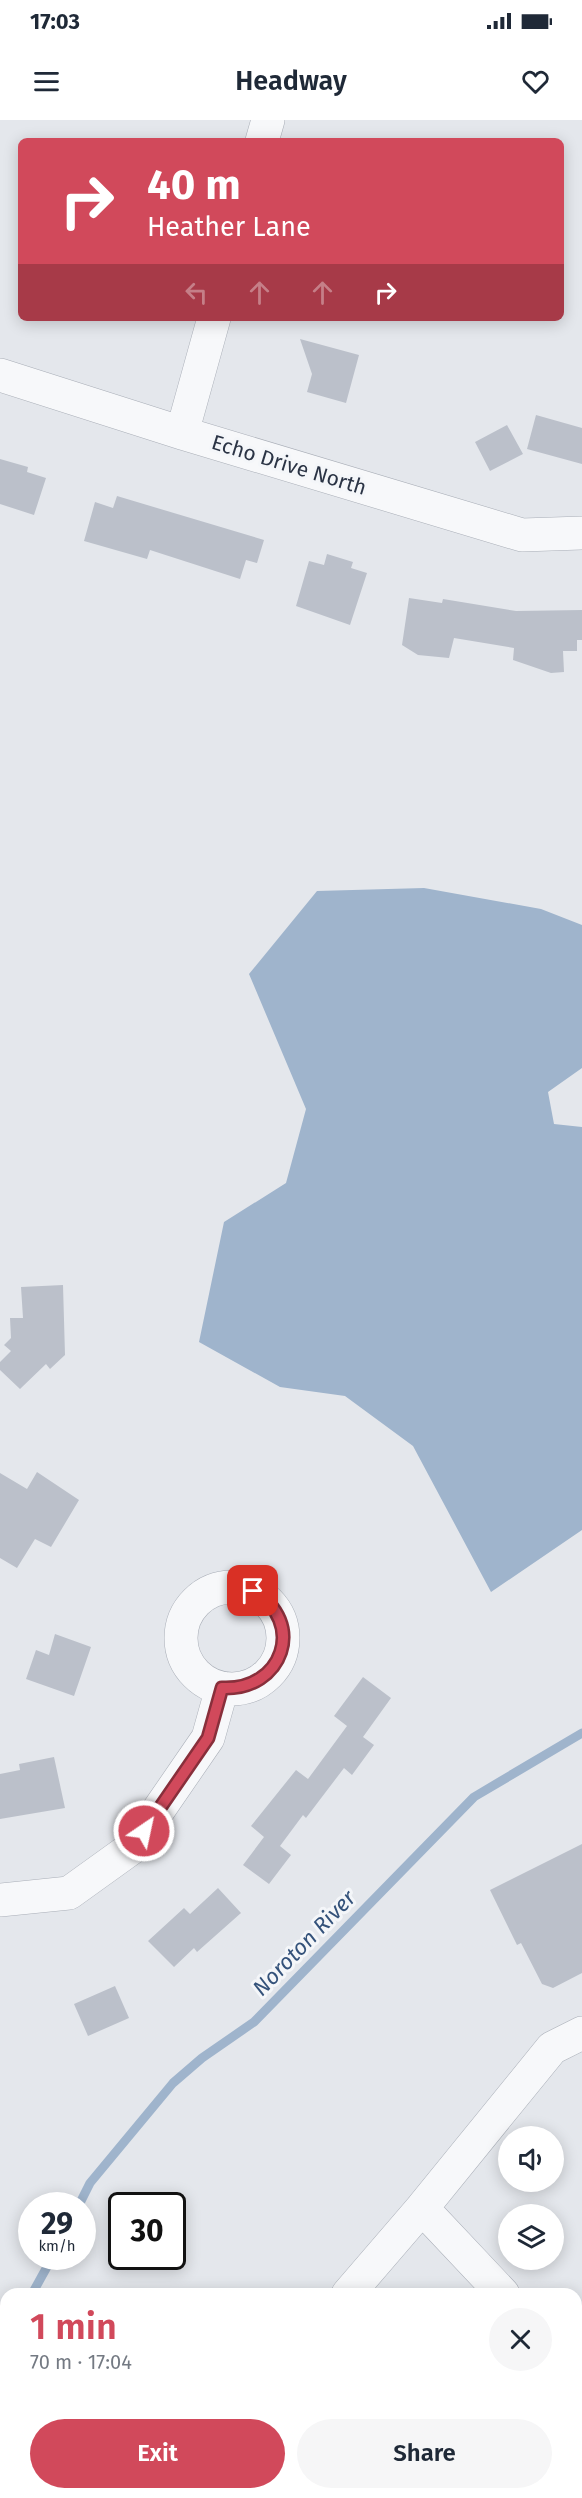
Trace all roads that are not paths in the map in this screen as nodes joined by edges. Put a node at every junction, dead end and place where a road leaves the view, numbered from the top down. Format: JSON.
{"nodes":[{"id":1,"x":268,"y":120,"type":"edge"},
{"id":2,"x":263,"y":138,"type":"edge"},
{"id":3,"x":213,"y":321,"type":"edge"},
{"id":4,"x":0,"y":375,"type":"edge"},
{"id":5,"x":182,"y":433,"type":"junction"},
{"id":6,"x":582,"y":533,"type":"edge"},
{"id":7,"x":222,"y":1688,"type":"dead end"},
{"id":8,"x":0,"y":1900,"type":"edge"},
{"id":9,"x":582,"y":2033,"type":"edge"},
{"id":10,"x":422,"y":2208,"type":"junction"},
{"id":11,"x":353,"y":2288,"type":"edge"},
{"id":12,"x":497,"y":2288,"type":"edge"}],
"edges":[{"from":1,"to":2,"type":"street"},
{"from":3,"to":5,"type":"street"},
{"from":4,"to":5,"type":"street","name":"Echo Drive North"},
{"from":5,"to":6,"type":"street","name":"Echo Drive North"},
{"from":7,"to":8,"type":"street"},
{"from":9,"to":10,"type":"street"},
{"from":10,"to":11,"type":"street"},
{"from":10,"to":12,"type":"street"}]}
